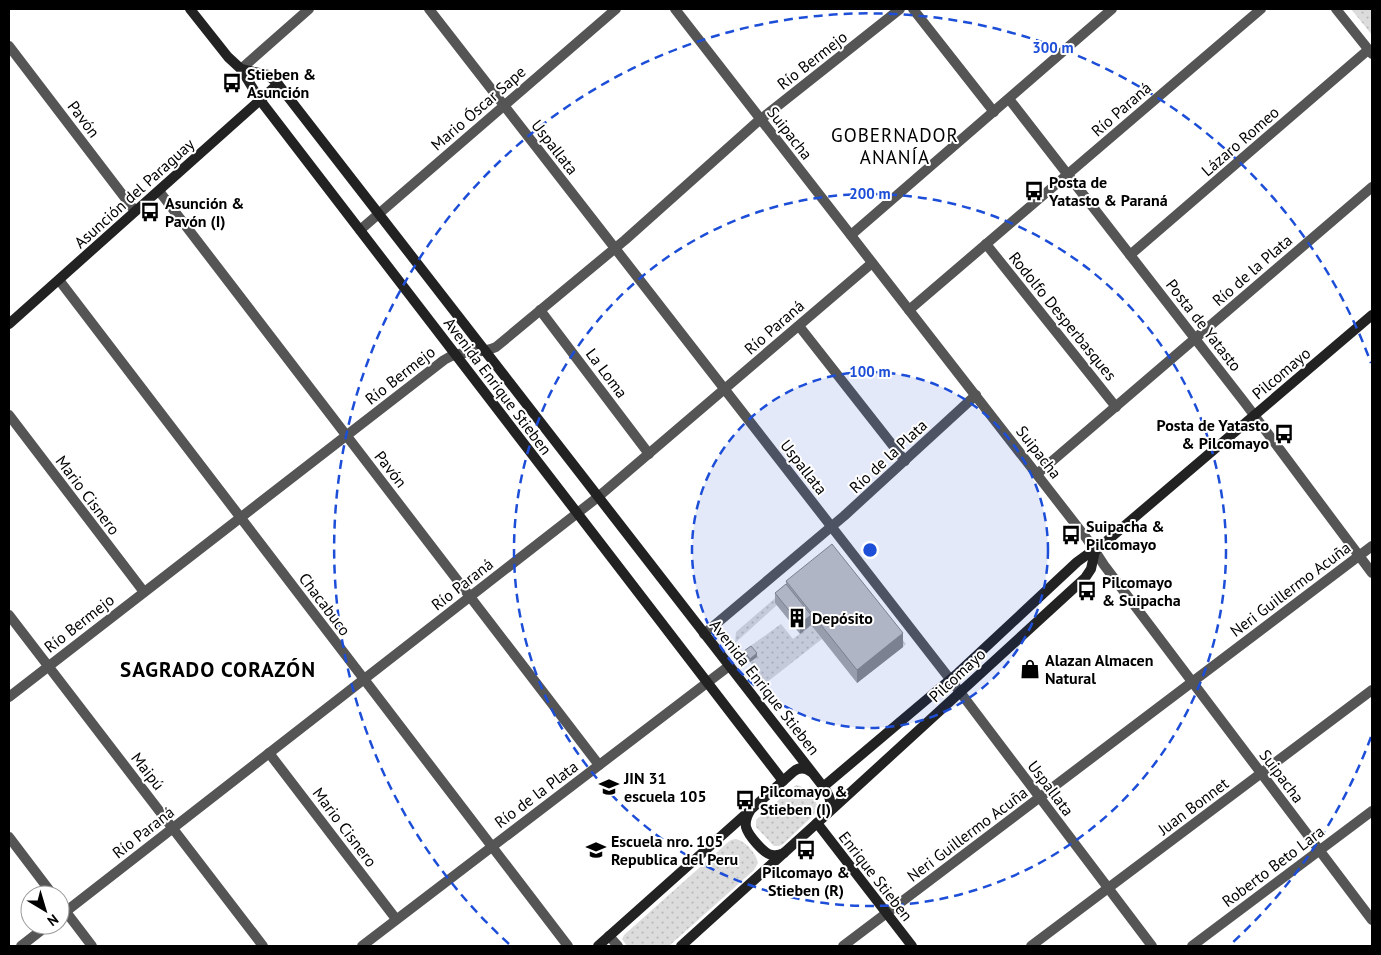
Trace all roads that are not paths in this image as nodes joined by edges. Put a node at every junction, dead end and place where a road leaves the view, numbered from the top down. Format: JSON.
{"nodes":[{"id":1,"x":190,"y":9,"type":"edge"},
{"id":2,"x":309,"y":9,"type":"edge"},
{"id":3,"x":429,"y":9,"type":"edge"},
{"id":4,"x":616,"y":9,"type":"edge"},
{"id":5,"x":675,"y":9,"type":"edge"},
{"id":6,"x":900,"y":9,"type":"edge"},
{"id":7,"x":913,"y":9,"type":"edge"},
{"id":8,"x":1112,"y":9,"type":"edge"},
{"id":9,"x":1261,"y":9,"type":"edge"},
{"id":10,"x":1336,"y":9,"type":"edge"},
{"id":11,"x":9,"y":46,"type":"edge"},
{"id":12,"x":1370,"y":52,"type":"edge"},
{"id":13,"x":241,"y":69,"type":"junction"},
{"id":14,"x":278,"y":84,"type":"junction"},
{"id":15,"x":1009,"y":99,"type":"junction"},
{"id":16,"x":260,"y":100,"type":"junction"},
{"id":17,"x":504,"y":105,"type":"junction"},
{"id":18,"x":994,"y":112,"type":"junction"},
{"id":19,"x":761,"y":119,"type":"junction"},
{"id":20,"x":1068,"y":174,"type":"junction"},
{"id":21,"x":1372,"y":187,"type":"edge"},
{"id":22,"x":159,"y":191,"type":"junction"},
{"id":23,"x":135,"y":211,"type":"junction"},
{"id":24,"x":379,"y":213,"type":"junction"},
{"id":25,"x":360,"y":230,"type":"junction"},
{"id":26,"x":851,"y":235,"type":"junction"},
{"id":27,"x":986,"y":244,"type":"junction"},
{"id":28,"x":615,"y":248,"type":"junction"},
{"id":29,"x":1130,"y":255,"type":"junction"},
{"id":30,"x":872,"y":263,"type":"junction"},
{"id":31,"x":59,"y":280,"type":"junction"},
{"id":32,"x":540,"y":310,"type":"junction"},
{"id":33,"x":909,"y":310,"type":"junction"},
{"id":34,"x":1372,"y":315,"type":"edge"},
{"id":35,"x":9,"y":324,"type":"edge"},
{"id":36,"x":799,"y":326,"type":"junction"},
{"id":37,"x":1195,"y":339,"type":"junction"},
{"id":38,"x":485,"y":350,"type":"junction"},
{"id":39,"x":455,"y":354,"type":"junction"},
{"id":40,"x":725,"y":390,"type":"junction"},
{"id":41,"x":976,"y":395,"type":"junction"},
{"id":42,"x":1116,"y":407,"type":"junction"},
{"id":43,"x":9,"y":415,"type":"edge"},
{"id":44,"x":1254,"y":415,"type":"junction"},
{"id":45,"x":346,"y":435,"type":"junction"},
{"id":46,"x":649,"y":454,"type":"junction"},
{"id":47,"x":905,"y":461,"type":"junction"},
{"id":48,"x":1037,"y":474,"type":"junction"},
{"id":49,"x":598,"y":497,"type":"junction"},
{"id":50,"x":578,"y":514,"type":"junction"},
{"id":51,"x":240,"y":518,"type":"junction"},
{"id":52,"x":832,"y":527,"type":"junction"},
{"id":53,"x":1372,"y":546,"type":"edge"},
{"id":54,"x":1095,"y":551,"type":"junction"},
{"id":55,"x":1360,"y":556,"type":"junction"},
{"id":56,"x":1372,"y":572,"type":"edge"},
{"id":57,"x":144,"y":592,"type":"junction"},
{"id":58,"x":470,"y":597,"type":"junction"},
{"id":59,"x":9,"y":615,"type":"edge"},
{"id":60,"x":704,"y":634,"type":"junction"},
{"id":61,"x":48,"y":666,"type":"junction"},
{"id":62,"x":730,"y":666,"type":"junction"},
{"id":63,"x":950,"y":679,"type":"junction"},
{"id":64,"x":364,"y":680,"type":"junction"},
{"id":65,"x":1192,"y":682,"type":"junction"},
{"id":66,"x":707,"y":683,"type":"junction"},
{"id":67,"x":1372,"y":690,"type":"edge"},
{"id":68,"x":960,"y":692,"type":"junction"},
{"id":69,"x":9,"y":697,"type":"edge"},
{"id":70,"x":269,"y":753,"type":"junction"},
{"id":71,"x":599,"y":765,"type":"junction"},
{"id":72,"x":812,"y":773,"type":"junction"},
{"id":73,"x":1261,"y":773,"type":"junction"},
{"id":74,"x":783,"y":781,"type":"junction"},
{"id":75,"x":823,"y":787,"type":"junction"},
{"id":76,"x":1040,"y":797,"type":"junction"},
{"id":77,"x":752,"y":809,"type":"junction"},
{"id":78,"x":1372,"y":811,"type":"edge"},
{"id":79,"x":827,"y":814,"type":"junction"},
{"id":80,"x":817,"y":824,"type":"junction"},
{"id":81,"x":173,"y":828,"type":"junction"},
{"id":82,"x":9,"y":837,"type":"edge"},
{"id":83,"x":492,"y":847,"type":"junction"},
{"id":84,"x":788,"y":850,"type":"junction"},
{"id":85,"x":1320,"y":850,"type":"junction"},
{"id":86,"x":45,"y":885,"type":"edge"},
{"id":87,"x":1108,"y":888,"type":"junction"},
{"id":88,"x":70,"y":905,"type":"edge"},
{"id":89,"x":886,"y":914,"type":"junction"},
{"id":90,"x":396,"y":919,"type":"junction"},
{"id":91,"x":70,"y":920,"type":"edge"},
{"id":92,"x":1372,"y":920,"type":"edge"},
{"id":93,"x":35,"y":935,"type":"edge"},
{"id":94,"x":609,"y":936,"type":"junction"},
{"id":95,"x":21,"y":946,"type":"edge"},
{"id":96,"x":92,"y":946,"type":"edge"},
{"id":97,"x":263,"y":946,"type":"edge"},
{"id":98,"x":362,"y":946,"type":"edge"},
{"id":99,"x":568,"y":946,"type":"edge"},
{"id":100,"x":598,"y":946,"type":"edge"},
{"id":101,"x":618,"y":946,"type":"edge"},
{"id":102,"x":681,"y":946,"type":"edge"},
{"id":103,"x":843,"y":946,"type":"edge"},
{"id":104,"x":912,"y":946,"type":"edge"},
{"id":105,"x":1031,"y":946,"type":"edge"},
{"id":106,"x":1152,"y":946,"type":"edge"},
{"id":107,"x":1192,"y":946,"type":"edge"}],
"edges":[{"from":1,"to":13,"type":"main road","name":"Avenida Enrique Stieben"},
{"from":2,"to":13,"type":"street"},
{"from":3,"to":17,"type":"street","name":"Uspallata"},
{"from":4,"to":17,"type":"street","name":"Mario Óscar Sape"},
{"from":5,"to":19,"type":"street","name":"Suipacha"},
{"from":6,"to":19,"type":"street","name":"Río Bermejo"},
{"from":7,"to":18,"type":"street"},
{"from":8,"to":15,"type":"street"},
{"from":9,"to":20,"type":"street","name":"Río Paraná"},
{"from":10,"to":12,"type":"street"},
{"from":11,"to":23,"type":"street","name":"Pavón"},
{"from":12,"to":29,"type":"street","name":"Lázaro Romeo"},
{"from":13,"to":14,"type":"main road"},
{"from":13,"to":16,"type":"main road","name":"Avenida Enrique Stieben"},
{"from":14,"to":16,"type":"main road","name":"Asunción del Paraguay"},
{"from":14,"to":24,"type":"main road","name":"Avenida Enrique Stieben"},
{"from":15,"to":18,"type":"street"},
{"from":15,"to":20,"type":"street","name":"Posta de Yatasto"},
{"from":16,"to":22,"type":"main road","name":"Asunción del Paraguay"},
{"from":16,"to":25,"type":"main road","name":"Avenida Enrique Stieben"},
{"from":17,"to":24,"type":"street","name":"Mario Óscar Sape"},
{"from":17,"to":28,"type":"street","name":"Uspallata"},
{"from":18,"to":26,"type":"street"},
{"from":19,"to":26,"type":"street","name":"Suipacha"},
{"from":19,"to":28,"type":"street","name":"Río Bermejo"},
{"from":20,"to":27,"type":"street","name":"Río Paraná"},
{"from":20,"to":29,"type":"street","name":"Posta de Yatasto"},
{"from":21,"to":37,"type":"street","name":"Río de la Plata"},
{"from":22,"to":23,"type":"main road","name":"Asunción del Paraguay"},
{"from":22,"to":45,"type":"street","name":"Pavón"},
{"from":23,"to":31,"type":"main road","name":"Asunción del Paraguay"},
{"from":24,"to":25,"type":"street","name":"Mario Óscar Sape"},
{"from":24,"to":38,"type":"main road","name":"Avenida Enrique Stieben"},
{"from":25,"to":39,"type":"main road","name":"Avenida Enrique Stieben"},
{"from":26,"to":30,"type":"street","name":"Suipacha"},
{"from":27,"to":33,"type":"street","name":"Río Paraná"},
{"from":27,"to":42,"type":"street","name":"Rodolfo Desperbasques"},
{"from":28,"to":32,"type":"street","name":"Río Bermejo"},
{"from":28,"to":40,"type":"street","name":"Uspallata"},
{"from":29,"to":37,"type":"street","name":"Posta de Yatasto"},
{"from":30,"to":33,"type":"street","name":"Suipacha"},
{"from":30,"to":36,"type":"street","name":"Río Paraná"},
{"from":31,"to":35,"type":"main road","name":"Asunción del Paraguay"},
{"from":31,"to":51,"type":"street","name":"Chacabuco"},
{"from":32,"to":38,"type":"street","name":"Río Bermejo"},
{"from":32,"to":46,"type":"street","name":"La Loma"},
{"from":33,"to":41,"type":"street","name":"Suipacha"},
{"from":34,"to":44,"type":"main road","name":"Pilcomayo"},
{"from":36,"to":40,"type":"street","name":"Río Paraná"},
{"from":36,"to":47,"type":"street"},
{"from":37,"to":42,"type":"street","name":"Río de la Plata"},
{"from":37,"to":44,"type":"street","name":"Posta de Yatasto"},
{"from":38,"to":39,"type":"street","name":"Río Bermejo"},
{"from":38,"to":49,"type":"main road","name":"Avenida Enrique Stieben"},
{"from":39,"to":45,"type":"street","name":"Río Bermejo"},
{"from":39,"to":50,"type":"main road","name":"Avenida Enrique Stieben"},
{"from":40,"to":46,"type":"street","name":"Río Paraná"},
{"from":40,"to":52,"type":"street","name":"Uspallata"},
{"from":41,"to":47,"type":"street","name":"Río de la Plata"},
{"from":41,"to":48,"type":"street","name":"Suipacha"},
{"from":42,"to":48,"type":"street","name":"Río de la Plata"},
{"from":43,"to":57,"type":"street","name":"Mario Cisnero"},
{"from":44,"to":54,"type":"main road","name":"Pilcomayo"},
{"from":44,"to":55,"type":"street","name":"Posta de Yatasto"},
{"from":45,"to":51,"type":"street","name":"Río Bermejo"},
{"from":45,"to":58,"type":"street","name":"Pavón"},
{"from":46,"to":49,"type":"street","name":"Río Paraná"},
{"from":47,"to":52,"type":"street","name":"Río de la Plata"},
{"from":48,"to":54,"type":"street","name":"Suipacha"},
{"from":49,"to":50,"type":"street","name":"Río Paraná"},
{"from":49,"to":60,"type":"main road","name":"Avenida Enrique Stieben"},
{"from":50,"to":58,"type":"street","name":"Río Paraná"},
{"from":50,"to":66,"type":"main road","name":"Avenida Enrique Stieben"},
{"from":51,"to":57,"type":"street","name":"Río Bermejo"},
{"from":51,"to":64,"type":"street","name":"Chacabuco"},
{"from":52,"to":60,"type":"street","name":"Río de la Plata"},
{"from":52,"to":63,"type":"street","name":"Uspallata"},
{"from":53,"to":55,"type":"street","name":"Neri Guillermo Acuña"},
{"from":54,"to":63,"type":"main road","name":"Pilcomayo"},
{"from":54,"to":65,"type":"street","name":"Suipacha"},
{"from":54,"to":68,"type":"main road","name":"Pilcomayo"},
{"from":55,"to":56,"type":"street","name":"Posta de Yatasto"},
{"from":55,"to":65,"type":"street","name":"Neri Guillermo Acuña"},
{"from":57,"to":61,"type":"street","name":"Río Bermejo"},
{"from":58,"to":64,"type":"street","name":"Río Paraná"},
{"from":58,"to":71,"type":"street","name":"Pavón"},
{"from":59,"to":61,"type":"street","name":"Maipú"},
{"from":60,"to":62,"type":"main road","name":"Avenida Enrique Stieben"},
{"from":61,"to":69,"type":"street","name":"Río Bermejo"},
{"from":61,"to":81,"type":"street","name":"Maipú"},
{"from":62,"to":66,"type":"street","name":"Río de la Plata"},
{"from":62,"to":72,"type":"main road","name":"Avenida Enrique Stieben"},
{"from":63,"to":68,"type":"street","name":"Uspallata"},
{"from":63,"to":75,"type":"main road","name":"Pilcomayo"},
{"from":64,"to":70,"type":"street","name":"Río Paraná"},
{"from":64,"to":83,"type":"street","name":"Chacabuco"},
{"from":65,"to":73,"type":"street","name":"Suipacha"},
{"from":65,"to":76,"type":"street","name":"Neri Guillermo Acuña"},
{"from":66,"to":71,"type":"street","name":"Río de la Plata"},
{"from":66,"to":74,"type":"main road","name":"Avenida Enrique Stieben"},
{"from":67,"to":73,"type":"street","name":"Juan Bonnet"},
{"from":68,"to":76,"type":"street","name":"Uspallata"},
{"from":68,"to":79,"type":"main road","name":"Pilcomayo"},
{"from":70,"to":81,"type":"street","name":"Río Paraná"},
{"from":70,"to":90,"type":"street","name":"Mario Cisnero"},
{"from":71,"to":83,"type":"street","name":"Río de la Plata"},
{"from":72,"to":74,"type":"main road"},
{"from":72,"to":75,"type":"main road","name":"Avenida Enrique Stieben"},
{"from":73,"to":85,"type":"street","name":"Suipacha"},
{"from":73,"to":87,"type":"street","name":"Juan Bonnet"},
{"from":74,"to":77,"type":"main road"},
{"from":75,"to":79,"type":"main road","name":"Avenida Enrique Stieben"},
{"from":76,"to":87,"type":"street","name":"Uspallata"},
{"from":76,"to":89,"type":"street","name":"Neri Guillermo Acuña"},
{"from":77,"to":84,"type":"main road"},
{"from":77,"to":94,"type":"main road"},
{"from":78,"to":85,"type":"street","name":"Roberto Beto Lara"},
{"from":79,"to":80,"type":"main road"},
{"from":80,"to":84,"type":"main road"},
{"from":80,"to":89,"type":"main road","name":"Enrique Stieben"},
{"from":81,"to":88,"type":"street","name":"Río Paraná"},
{"from":81,"to":97,"type":"street","name":"Maipú"},
{"from":82,"to":86,"type":"street"},
{"from":83,"to":90,"type":"street","name":"Río de la Plata"},
{"from":83,"to":99,"type":"street","name":"Chacabuco"},
{"from":84,"to":102,"type":"main road"},
{"from":85,"to":92,"type":"street","name":"Suipacha"},
{"from":85,"to":107,"type":"street","name":"Roberto Beto Lara"},
{"from":87,"to":105,"type":"street","name":"Juan Bonnet"},
{"from":87,"to":106,"type":"street","name":"Uspallata"},
{"from":89,"to":103,"type":"street","name":"Neri Guillermo Acuña"},
{"from":89,"to":104,"type":"main road","name":"Enrique Stieben"},
{"from":90,"to":98,"type":"street","name":"Río de la Plata"},
{"from":91,"to":96,"type":"street"},
{"from":93,"to":95,"type":"street"},
{"from":94,"to":100,"type":"main road"},
{"from":94,"to":101,"type":"street"}]}
